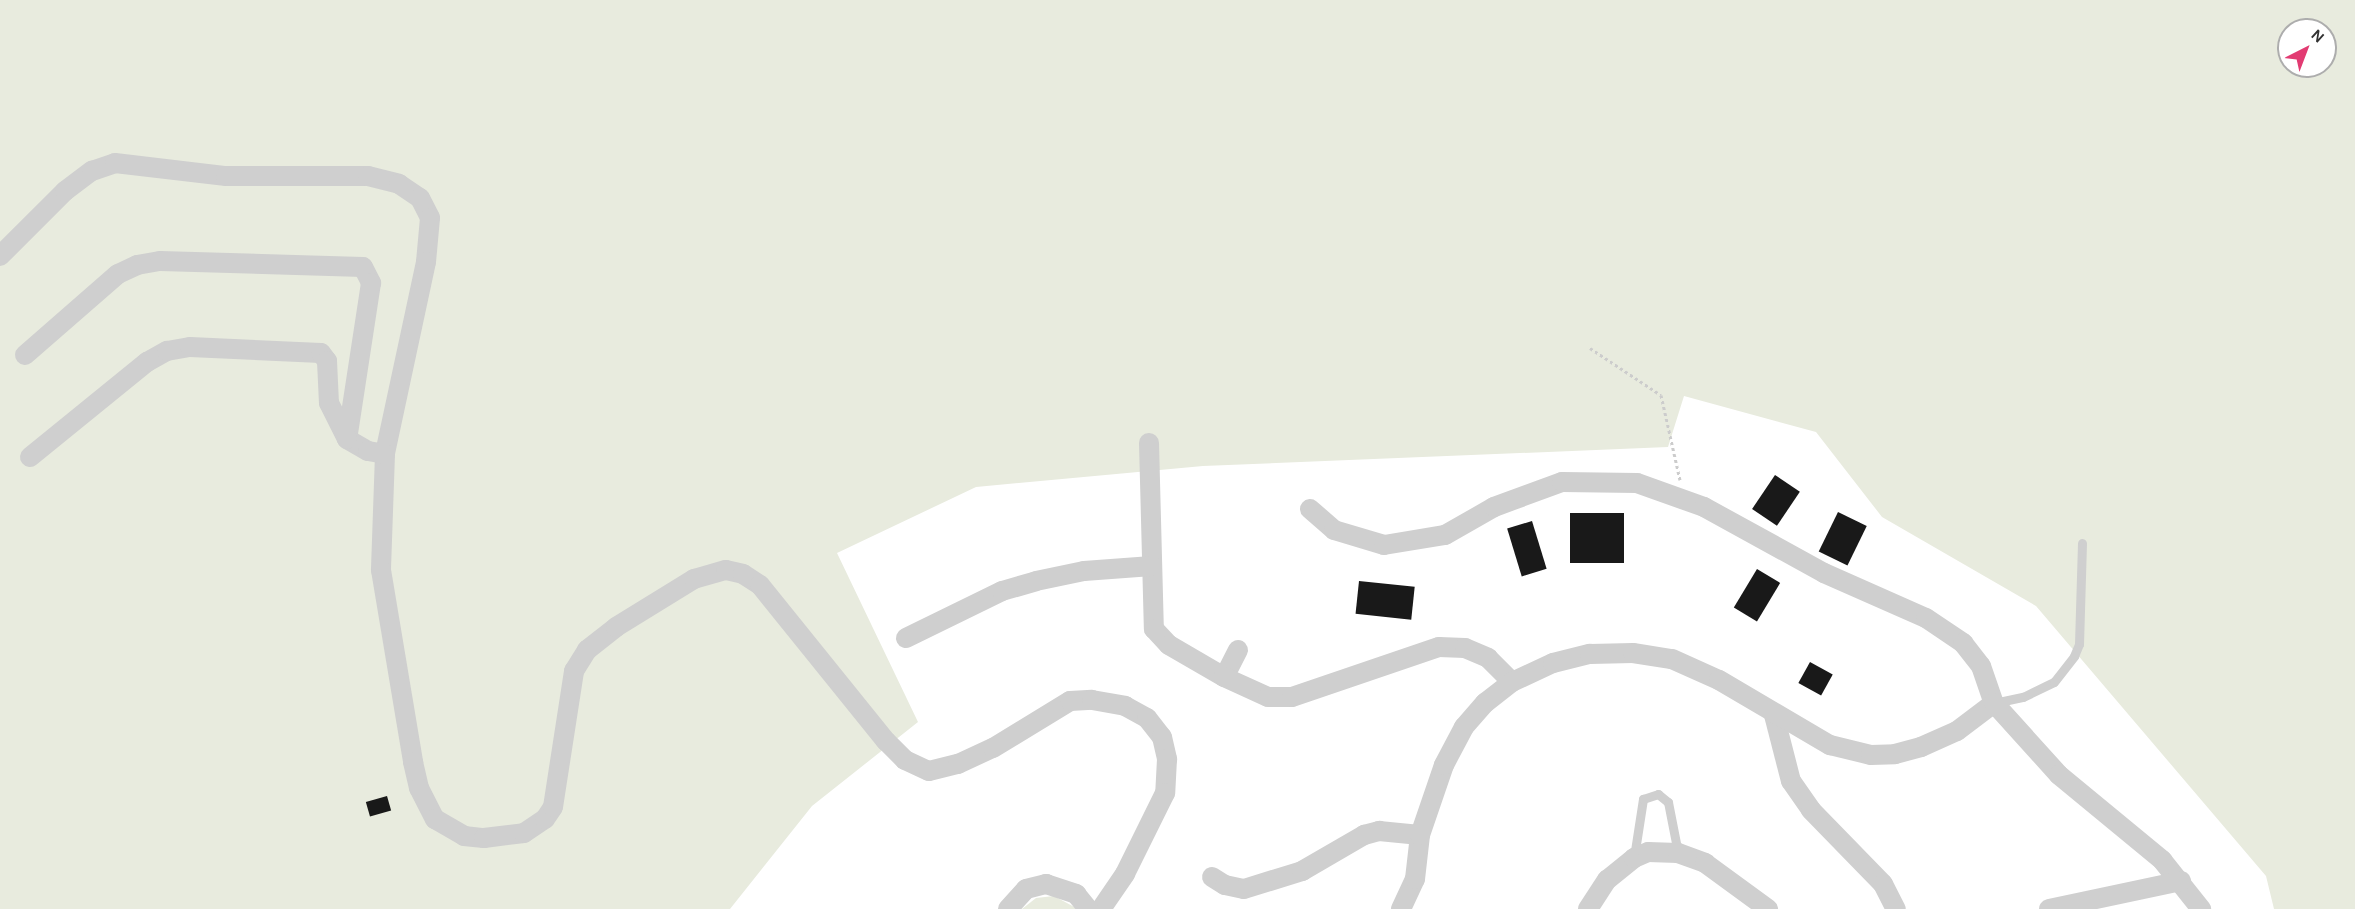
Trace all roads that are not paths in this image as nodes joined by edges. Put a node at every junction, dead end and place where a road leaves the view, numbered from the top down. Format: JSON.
{"nodes":[{"id":1,"x":0,"y":256,"type":"edge"},
{"id":2,"x":25,"y":355,"type":"dead end"},
{"id":3,"x":347,"y":439,"type":"junction"},
{"id":4,"x":1149,"y":443,"type":"dead end"},
{"id":5,"x":385,"y":454,"type":"junction"},
{"id":6,"x":30,"y":457,"type":"dead end"},
{"id":7,"x":1310,"y":508,"type":"dead end"},
{"id":8,"x":2082,"y":543,"type":"dead end"},
{"id":9,"x":1152,"y":566,"type":"junction"},
{"id":10,"x":906,"y":638,"type":"dead end"},
{"id":11,"x":1238,"y":650,"type":"dead end"},
{"id":12,"x":1224,"y":677,"type":"junction"},
{"id":13,"x":1512,"y":682,"type":"junction"},
{"id":14,"x":1994,"y":703,"type":"junction"},
{"id":15,"x":1774,"y":715,"type":"junction"},
{"id":16,"x":1420,"y":835,"type":"junction"},
{"id":17,"x":1678,"y":853,"type":"junction"},
{"id":18,"x":1634,"y":858,"type":"junction"},
{"id":19,"x":1212,"y":877,"type":"dead end"},
{"id":20,"x":2181,"y":881,"type":"junction"},
{"id":21,"x":1008,"y":909,"type":"edge"},
{"id":22,"x":1088,"y":909,"type":"edge"},
{"id":23,"x":1101,"y":909,"type":"edge"},
{"id":24,"x":1401,"y":909,"type":"edge"},
{"id":25,"x":1588,"y":909,"type":"edge"},
{"id":26,"x":1768,"y":909,"type":"edge"},
{"id":27,"x":1896,"y":909,"type":"edge"},
{"id":28,"x":2049,"y":909,"type":"edge"},
{"id":29,"x":2201,"y":909,"type":"edge"}],
"edges":[{"from":1,"to":5,"type":"street"},
{"from":2,"to":3,"type":"street"},
{"from":3,"to":5,"type":"street"},
{"from":3,"to":6,"type":"street"},
{"from":4,"to":9,"type":"street"},
{"from":5,"to":23,"type":"street"},
{"from":7,"to":14,"type":"street"},
{"from":8,"to":14,"type":"lane"},
{"from":9,"to":10,"type":"street"},
{"from":9,"to":12,"type":"street"},
{"from":11,"to":12,"type":"street"},
{"from":12,"to":13,"type":"street"},
{"from":13,"to":15,"type":"street"},
{"from":13,"to":16,"type":"street"},
{"from":14,"to":15,"type":"street"},
{"from":14,"to":20,"type":"street"},
{"from":15,"to":27,"type":"street"},
{"from":16,"to":19,"type":"street"},
{"from":16,"to":24,"type":"street"},
{"from":17,"to":18,"type":"street"},
{"from":17,"to":18,"type":"lane"},
{"from":17,"to":26,"type":"street"},
{"from":18,"to":25,"type":"street"},
{"from":20,"to":28,"type":"street"},
{"from":20,"to":29,"type":"street"},
{"from":21,"to":22,"type":"street"}]}
